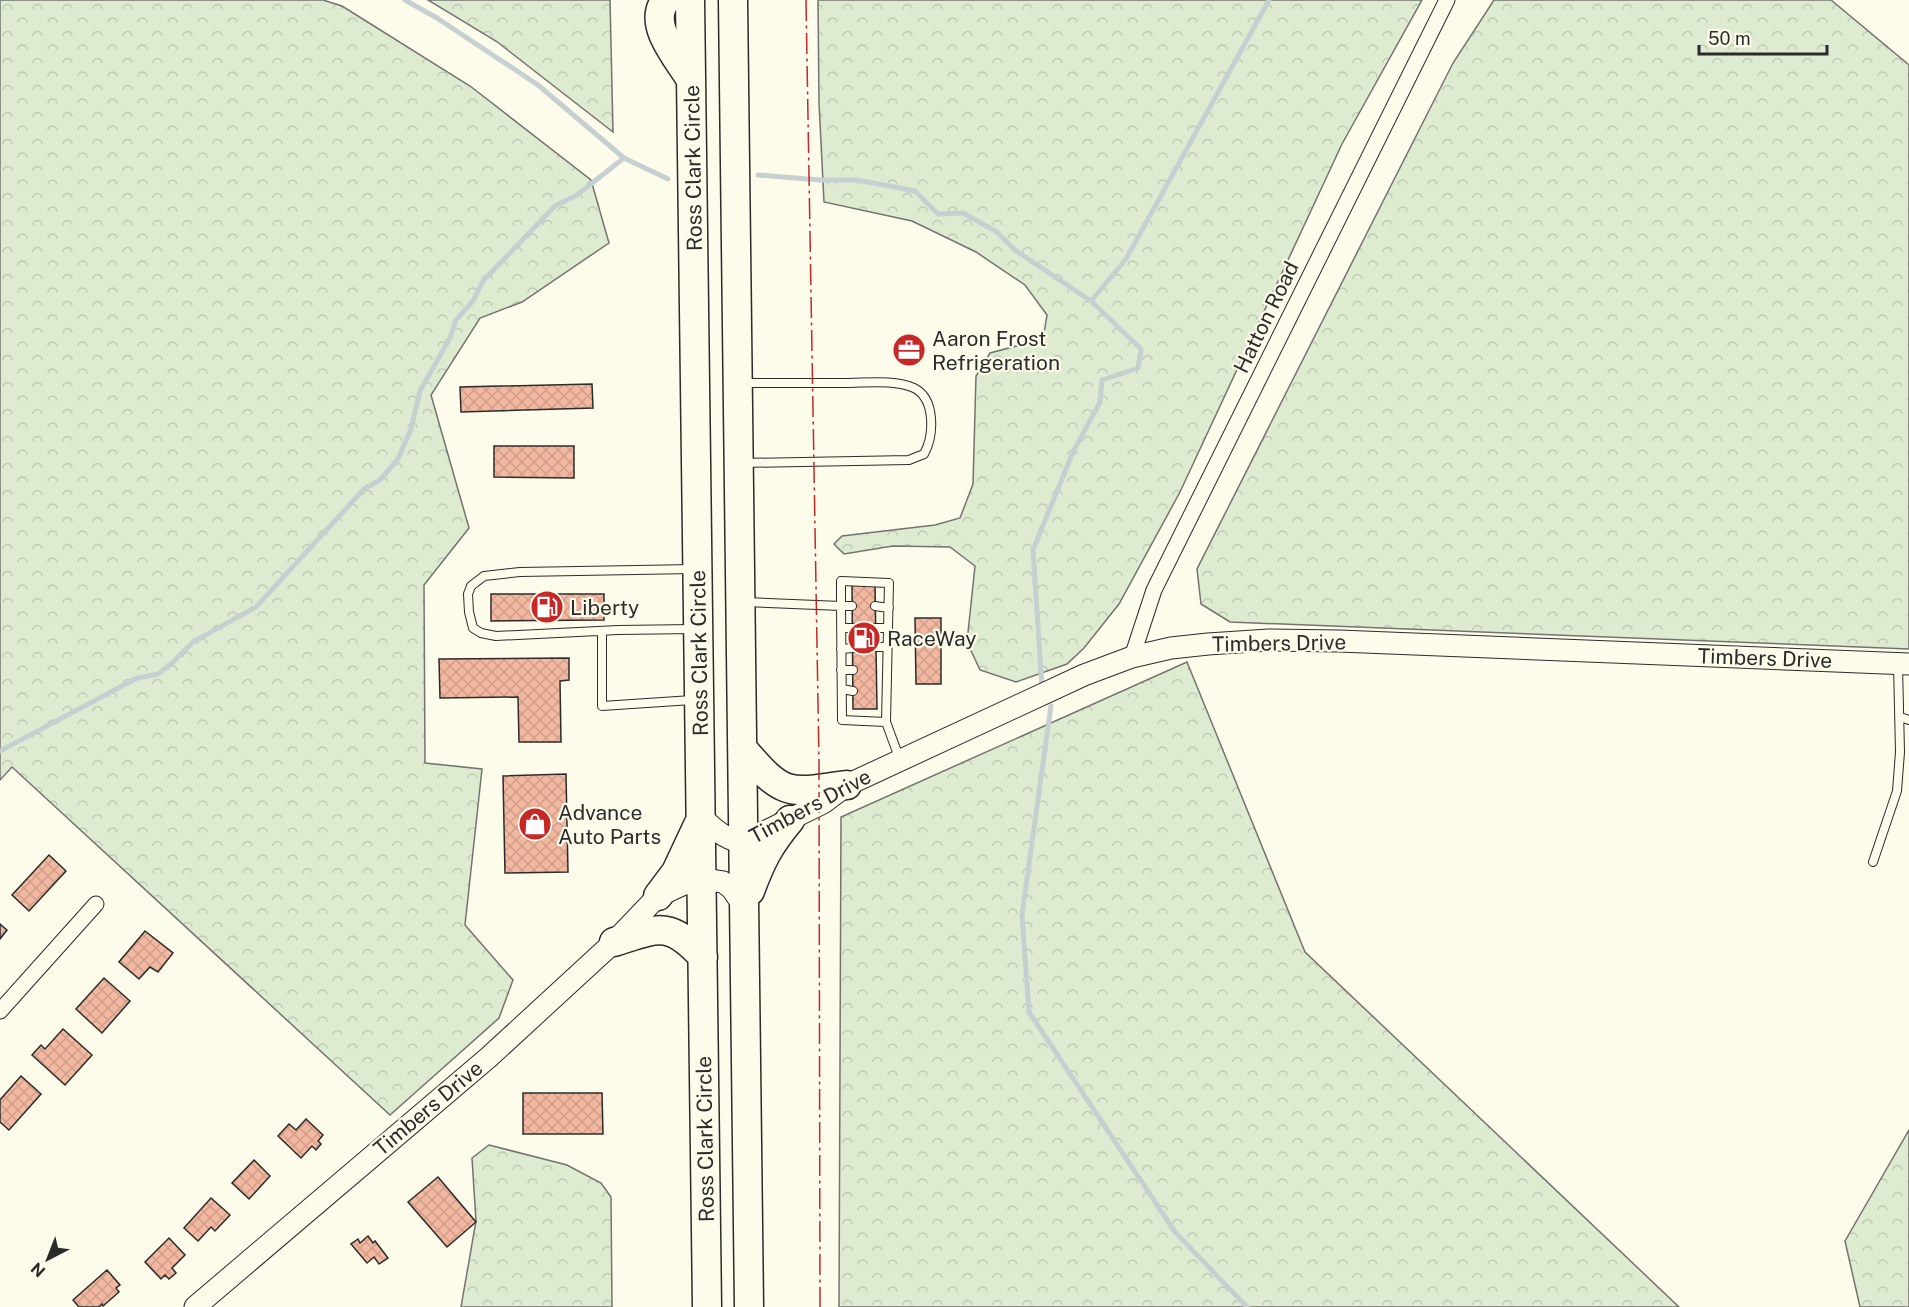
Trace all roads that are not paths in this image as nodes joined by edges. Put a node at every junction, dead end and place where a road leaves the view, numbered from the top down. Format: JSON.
{"nodes":[{"id":1,"x":666,"y":0,"type":"edge"},
{"id":2,"x":690,"y":0,"type":"edge"},
{"id":3,"x":712,"y":0,"type":"edge"},
{"id":4,"x":1447,"y":0,"type":"edge"},
{"id":5,"x":734,"y":13,"type":"edge"},
{"id":6,"x":692,"y":80,"type":"junction"},
{"id":7,"x":738,"y":384,"type":"junction"},
{"id":8,"x":739,"y":463,"type":"junction"},
{"id":9,"x":698,"y":569,"type":"junction"},
{"id":10,"x":741,"y":602,"type":"junction"},
{"id":11,"x":841,"y":606,"type":"junction"},
{"id":12,"x":852,"y":606,"type":"dead end"},
{"id":13,"x":875,"y":606,"type":"dead end"},
{"id":14,"x":889,"y":608,"type":"junction"},
{"id":15,"x":888,"y":627,"type":"junction"},
{"id":16,"x":841,"y":628,"type":"junction"},
{"id":17,"x":853,"y":628,"type":"dead end"},
{"id":18,"x":875,"y":628,"type":"dead end"},
{"id":19,"x":699,"y":629,"type":"junction"},
{"id":20,"x":602,"y":631,"type":"junction"},
{"id":21,"x":876,"y":647,"type":"dead end"},
{"id":22,"x":887,"y":647,"type":"junction"},
{"id":23,"x":853,"y":648,"type":"dead end"},
{"id":24,"x":841,"y":649,"type":"junction"},
{"id":25,"x":1132,"y":657,"type":"junction"},
{"id":26,"x":1903,"y":664,"type":"edge"},
{"id":27,"x":841,"y":670,"type":"junction"},
{"id":28,"x":853,"y":670,"type":"dead end"},
{"id":29,"x":876,"y":670,"type":"dead end"},
{"id":30,"x":887,"y":670,"type":"junction"},
{"id":31,"x":842,"y":689,"type":"junction"},
{"id":32,"x":853,"y":691,"type":"dead end"},
{"id":33,"x":877,"y":693,"type":"dead end"},
{"id":34,"x":886,"y":693,"type":"junction"},
{"id":35,"x":699,"y":700,"type":"junction"},
{"id":36,"x":1900,"y":717,"type":"junction"},
{"id":37,"x":1909,"y":720,"type":"edge"},
{"id":38,"x":886,"y":722,"type":"junction"},
{"id":39,"x":743,"y":749,"type":"junction"},
{"id":40,"x":900,"y":760,"type":"junction"},
{"id":41,"x":847,"y":785,"type":"junction"},
{"id":42,"x":701,"y":817,"type":"junction"},
{"id":43,"x":790,"y":820,"type":"junction"},
{"id":44,"x":744,"y":842,"type":"junction"},
{"id":45,"x":1873,"y":862,"type":"dead end"},
{"id":46,"x":702,"y":879,"type":"junction"},
{"id":47,"x":658,"y":896,"type":"junction"},
{"id":48,"x":96,"y":904,"type":"dead end"},
{"id":49,"x":745,"y":908,"type":"junction"},
{"id":50,"x":614,"y":942,"type":"junction"},
{"id":51,"x":703,"y":957,"type":"junction"},
{"id":52,"x":0,"y":1011,"type":"edge"},
{"id":53,"x":207,"y":1303,"type":"edge"},
{"id":54,"x":707,"y":1307,"type":"edge"},
{"id":55,"x":749,"y":1307,"type":"edge"}],
"edges":[{"from":1,"to":6,"type":"highway"},
{"from":2,"to":6,"type":"highway","name":"Ross Clark Circle"},
{"from":3,"to":5,"type":"highway"},
{"from":4,"to":25,"type":"street","name":"Hatton Road"},
{"from":5,"to":7,"type":"highway","name":"Ross Clark Circle"},
{"from":6,"to":9,"type":"highway","name":"Ross Clark Circle"},
{"from":7,"to":8,"type":"highway","name":"Ross Clark Circle"},
{"from":7,"to":8,"type":"lane"},
{"from":8,"to":10,"type":"highway","name":"Ross Clark Circle"},
{"from":9,"to":19,"type":"highway","name":"Ross Clark Circle"},
{"from":9,"to":20,"type":"lane"},
{"from":10,"to":11,"type":"lane"},
{"from":10,"to":39,"type":"highway","name":"Ross Clark Circle"},
{"from":11,"to":12,"type":"lane"},
{"from":11,"to":14,"type":"lane"},
{"from":11,"to":16,"type":"lane"},
{"from":13,"to":14,"type":"lane"},
{"from":14,"to":15,"type":"lane"},
{"from":15,"to":18,"type":"lane"},
{"from":15,"to":22,"type":"lane"},
{"from":16,"to":17,"type":"lane"},
{"from":16,"to":24,"type":"lane"},
{"from":19,"to":20,"type":"lane"},
{"from":19,"to":35,"type":"highway","name":"Ross Clark Circle"},
{"from":20,"to":35,"type":"lane"},
{"from":21,"to":22,"type":"lane"},
{"from":22,"to":30,"type":"lane"},
{"from":23,"to":24,"type":"lane"},
{"from":24,"to":27,"type":"lane"},
{"from":25,"to":26,"type":"street","name":"Timbers Drive"},
{"from":25,"to":40,"type":"street","name":"Timbers Drive"},
{"from":26,"to":36,"type":"lane"},
{"from":27,"to":28,"type":"lane"},
{"from":27,"to":31,"type":"lane"},
{"from":29,"to":30,"type":"lane"},
{"from":30,"to":34,"type":"lane"},
{"from":31,"to":32,"type":"lane"},
{"from":31,"to":38,"type":"lane"},
{"from":33,"to":34,"type":"lane"},
{"from":34,"to":38,"type":"lane"},
{"from":35,"to":42,"type":"highway","name":"Ross Clark Circle"},
{"from":36,"to":37,"type":"lane"},
{"from":36,"to":45,"type":"lane"},
{"from":38,"to":40,"type":"lane"},
{"from":39,"to":41,"type":"highway"},
{"from":39,"to":44,"type":"highway","name":"Ross Clark Circle"},
{"from":40,"to":41,"type":"street","name":"Timbers Drive"},
{"from":41,"to":43,"type":"street","name":"Timbers Drive"},
{"from":42,"to":44,"type":"street","name":"Timbers Drive"},
{"from":42,"to":46,"type":"highway","name":"Ross Clark Circle"},
{"from":42,"to":47,"type":"highway"},
{"from":43,"to":44,"type":"street","name":"Timbers Drive"},
{"from":43,"to":49,"type":"highway"},
{"from":44,"to":49,"type":"highway","name":"Ross Clark Circle"},
{"from":46,"to":47,"type":"street","name":"Timbers Drive"},
{"from":46,"to":49,"type":"street"},
{"from":46,"to":51,"type":"highway","name":"Ross Clark Circle"},
{"from":47,"to":50,"type":"street","name":"Timbers Drive"},
{"from":48,"to":52,"type":"street"},
{"from":49,"to":55,"type":"highway","name":"Ross Clark Circle"},
{"from":50,"to":51,"type":"highway"},
{"from":50,"to":53,"type":"street","name":"Timbers Drive"},
{"from":51,"to":54,"type":"highway","name":"Ross Clark Circle"}]}
